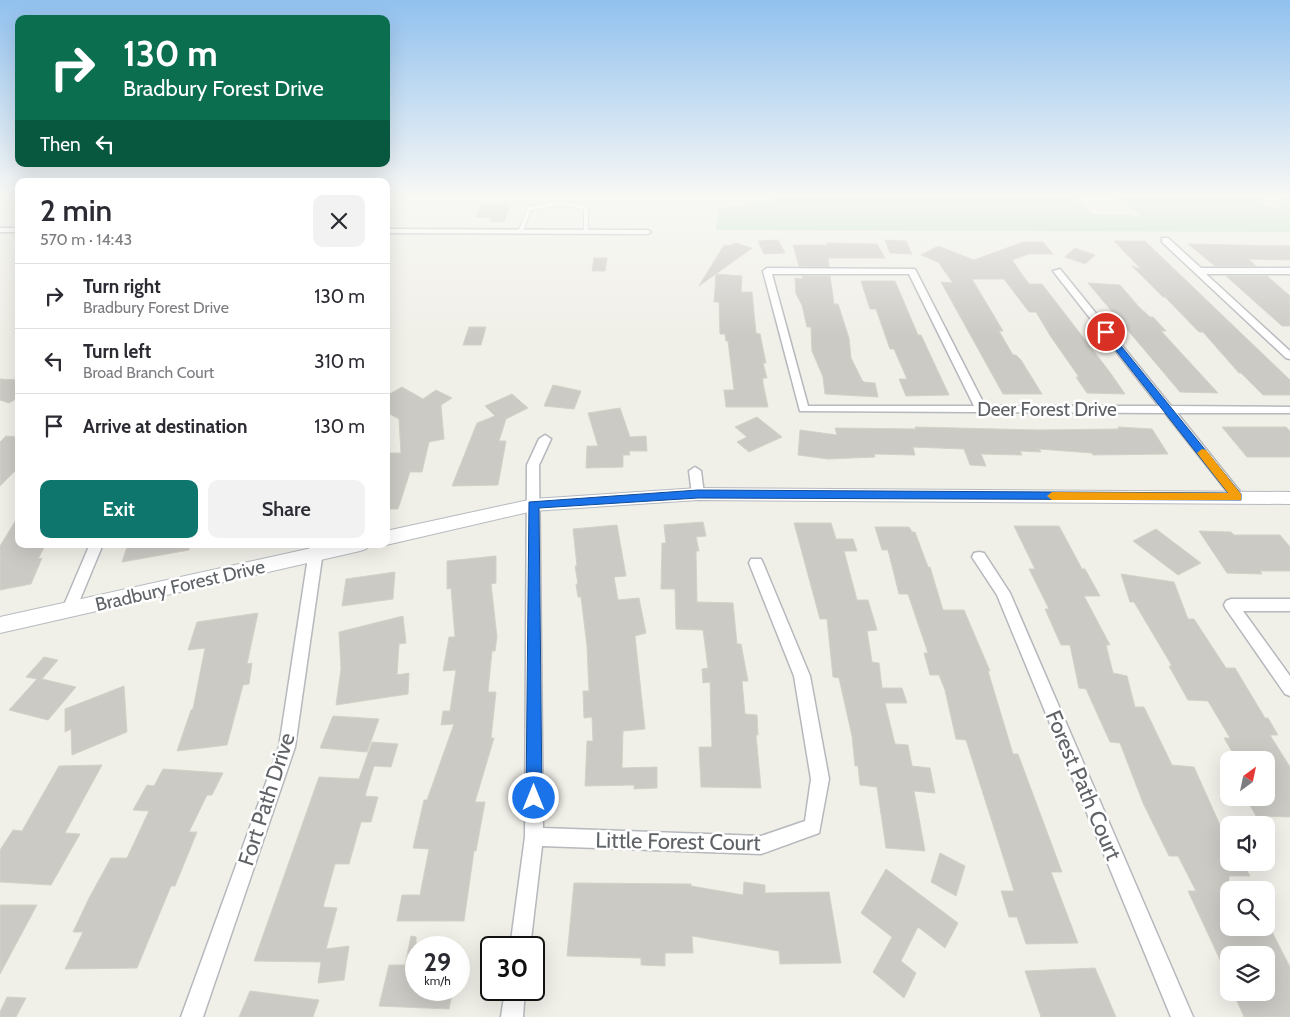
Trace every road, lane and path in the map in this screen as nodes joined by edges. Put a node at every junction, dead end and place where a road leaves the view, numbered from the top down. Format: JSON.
{"nodes":[{"id":1,"x":1167,"y":241,"type":"edge"},
{"id":2,"x":1057,"y":271,"type":"dead end"},
{"id":3,"x":1198,"y":271,"type":"junction"},
{"id":4,"x":1290,"y":271,"type":"edge"},
{"id":5,"x":1290,"y":356,"type":"edge"},
{"id":6,"x":981,"y":409,"type":"junction"},
{"id":7,"x":1168,"y":410,"type":"junction"},
{"id":8,"x":1290,"y":410,"type":"edge"},
{"id":9,"x":545,"y":439,"type":"dead end"},
{"id":10,"x":695,"y":471,"type":"dead end"},
{"id":11,"x":698,"y":494,"type":"junction"},
{"id":12,"x":1238,"y":497,"type":"junction"},
{"id":13,"x":1290,"y":498,"type":"edge"},
{"id":14,"x":533,"y":505,"type":"junction"},
{"id":15,"x":390,"y":537,"type":"edge"},
{"id":16,"x":94,"y":548,"type":"edge"},
{"id":17,"x":316,"y":549,"type":"edge"},
{"id":18,"x":980,"y":557,"type":"dead end"},
{"id":19,"x":756,"y":563,"type":"dead end"},
{"id":20,"x":1290,"y":605,"type":"edge"},
{"id":21,"x":78,"y":608,"type":"junction"},
{"id":22,"x":0,"y":625,"type":"edge"},
{"id":23,"x":1290,"y":689,"type":"edge"},
{"id":24,"x":534,"y":837,"type":"junction"},
{"id":25,"x":522,"y":936,"type":"edge"},
{"id":26,"x":514,"y":1001,"type":"edge"},
{"id":27,"x":192,"y":1017,"type":"edge"},
{"id":28,"x":512,"y":1017,"type":"edge"},
{"id":29,"x":1182,"y":1017,"type":"edge"}],
"edges":[{"from":1,"to":3,"type":"street"},
{"from":2,"to":7,"type":"street"},
{"from":3,"to":4,"type":"street"},
{"from":3,"to":5,"type":"street"},
{"from":6,"to":6,"type":"street","name":"Deer Forest Drive"},
{"from":6,"to":7,"type":"street","name":"Deer Forest Drive"},
{"from":7,"to":8,"type":"street","name":"Deer Forest Drive"},
{"from":7,"to":12,"type":"street"},
{"from":9,"to":14,"type":"street"},
{"from":10,"to":11,"type":"street"},
{"from":11,"to":12,"type":"street"},
{"from":11,"to":14,"type":"street"},
{"from":12,"to":13,"type":"street"},
{"from":14,"to":15,"type":"street"},
{"from":14,"to":24,"type":"street"},
{"from":16,"to":21,"type":"street"},
{"from":17,"to":21,"type":"street","name":"Bradbury Forest Drive"},
{"from":17,"to":27,"type":"street","name":"Fort Path Drive"},
{"from":18,"to":29,"type":"street","name":"Forest Path Court"},
{"from":19,"to":24,"type":"street","name":"Little Forest Court"},
{"from":20,"to":23,"type":"street"},
{"from":21,"to":22,"type":"street","name":"Bradbury Forest Drive"},
{"from":24,"to":25,"type":"street"},
{"from":26,"to":28,"type":"street"}]}
